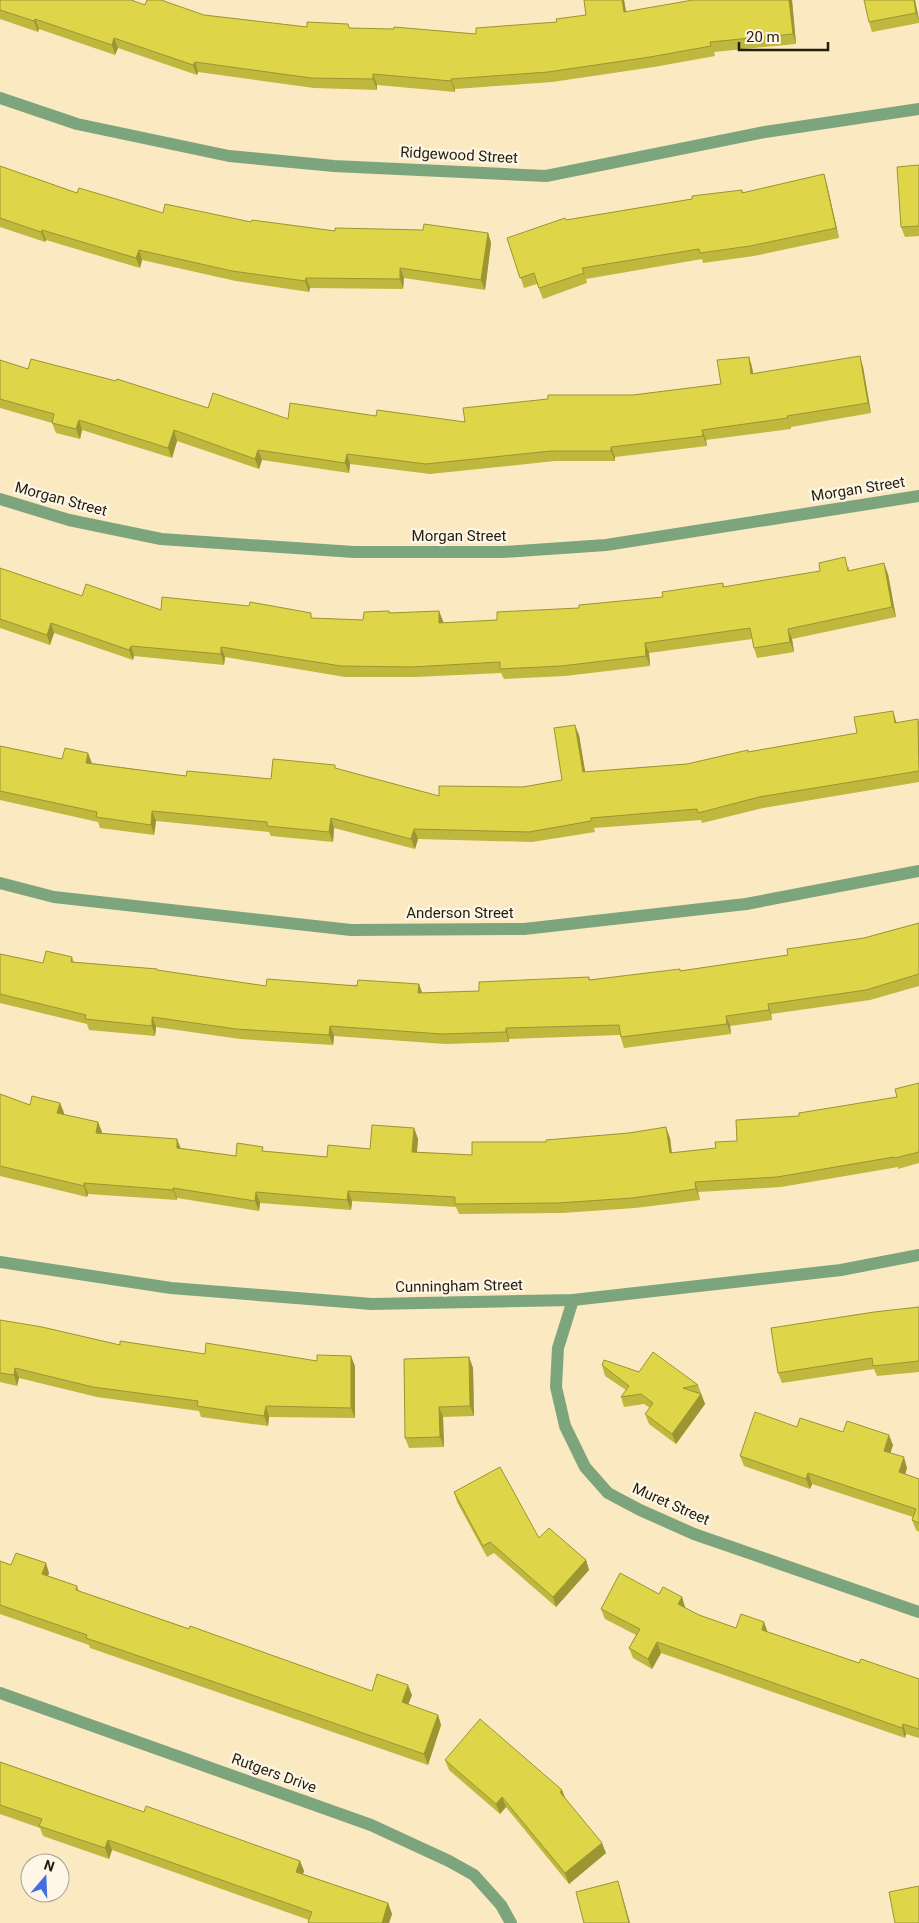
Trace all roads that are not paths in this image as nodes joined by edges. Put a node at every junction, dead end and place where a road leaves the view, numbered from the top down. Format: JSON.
{"nodes":[{"id":1,"x":0,"y":98,"type":"edge"},
{"id":2,"x":919,"y":109,"type":"edge"},
{"id":3,"x":919,"y":496,"type":"edge"},
{"id":4,"x":0,"y":499,"type":"edge"},
{"id":5,"x":919,"y":871,"type":"edge"},
{"id":6,"x":0,"y":883,"type":"edge"},
{"id":7,"x":919,"y":1255,"type":"edge"},
{"id":8,"x":0,"y":1262,"type":"edge"},
{"id":9,"x":572,"y":1300,"type":"junction"},
{"id":10,"x":919,"y":1612,"type":"edge"},
{"id":11,"x":0,"y":1693,"type":"edge"},
{"id":12,"x":511,"y":1923,"type":"edge"}],
"edges":[{"from":1,"to":2,"type":"street","name":"Ridgewood Street"},
{"from":3,"to":4,"type":"street","name":"Morgan Street"},
{"from":5,"to":6,"type":"street","name":"Anderson Street"},
{"from":7,"to":9,"type":"street","name":"Cunningham Street"},
{"from":8,"to":9,"type":"street","name":"Cunningham Street"},
{"from":9,"to":10,"type":"street","name":"Muret Street"},
{"from":11,"to":12,"type":"street","name":"Rutgers Drive"}]}
